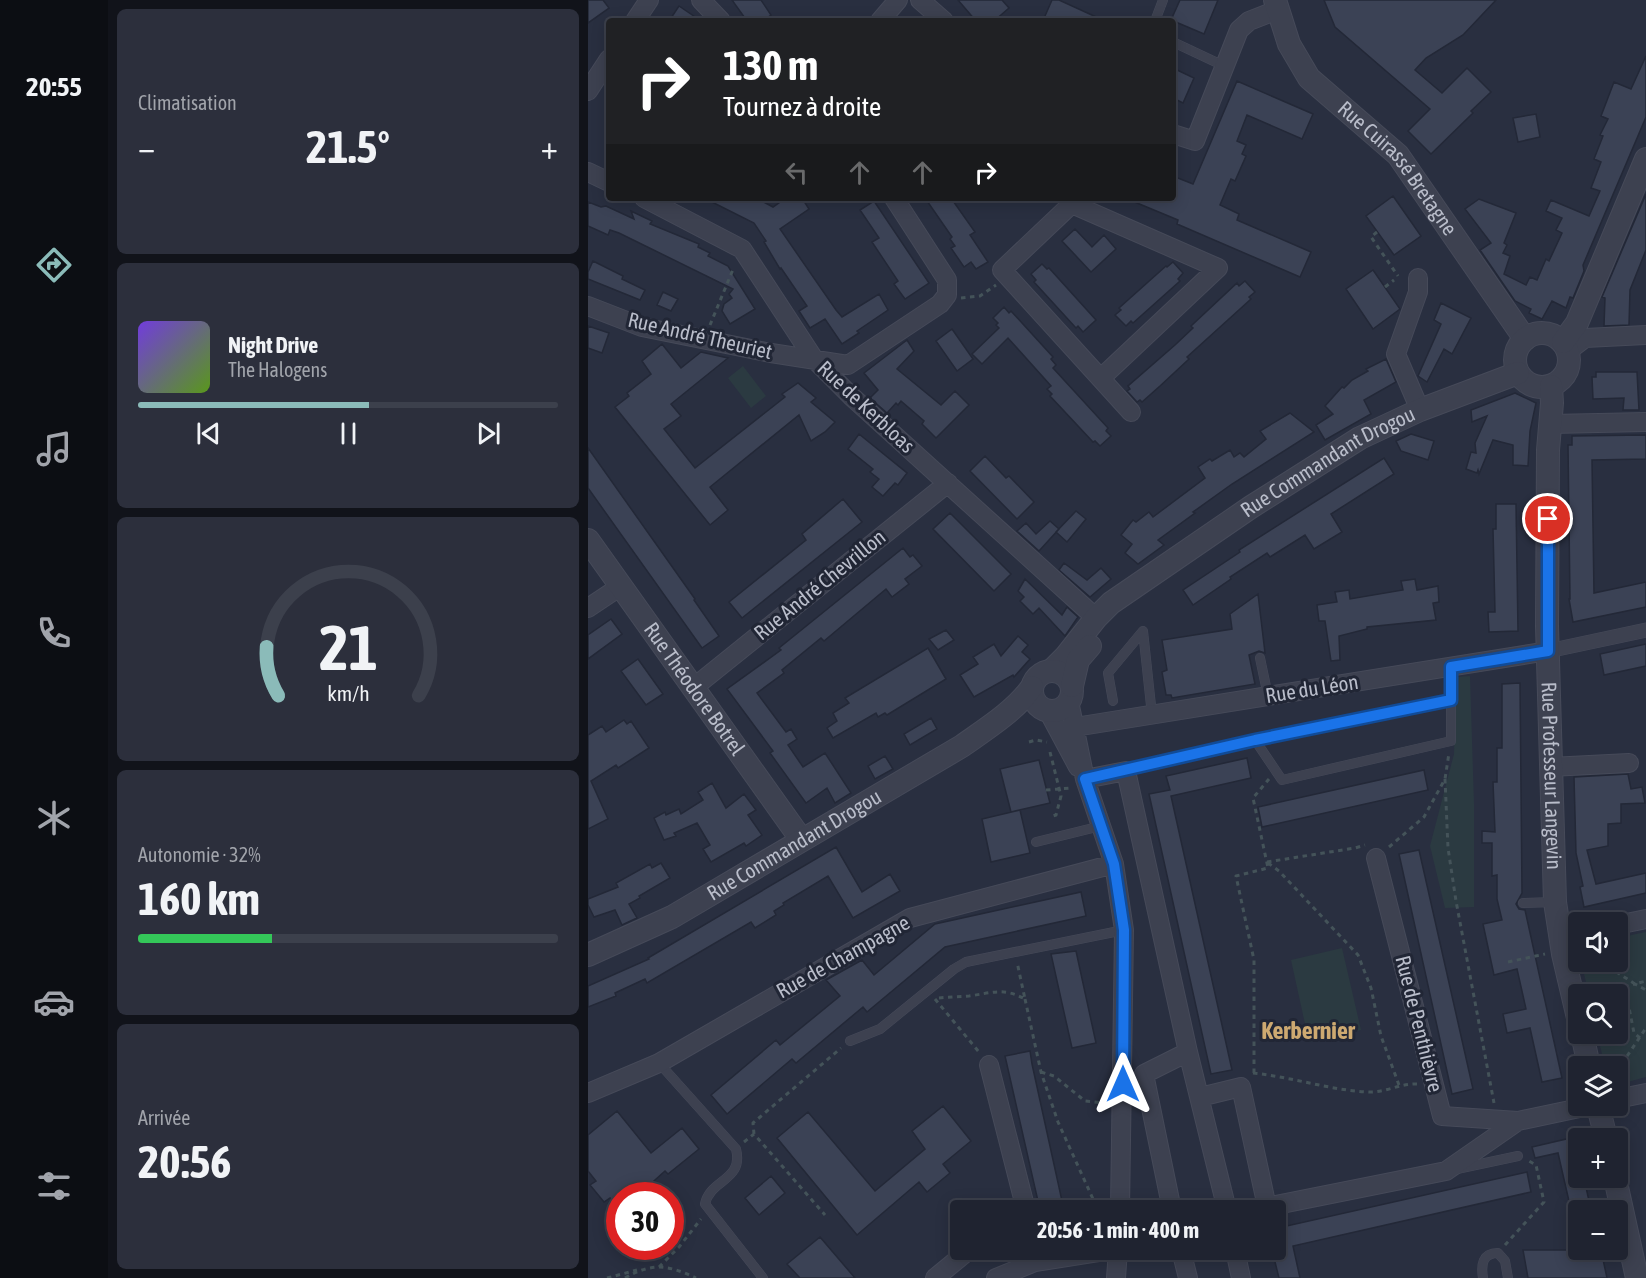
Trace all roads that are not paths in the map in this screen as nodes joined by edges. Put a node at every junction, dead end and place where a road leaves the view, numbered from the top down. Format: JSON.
{"nodes":[{"id":1,"x":700,"y":0,"type":"edge"},
{"id":2,"x":898,"y":0,"type":"edge"},
{"id":3,"x":920,"y":0,"type":"edge"},
{"id":4,"x":1163,"y":0,"type":"edge"},
{"id":5,"x":646,"y":1,"type":"edge"},
{"id":6,"x":1276,"y":5,"type":"edge"},
{"id":7,"x":637,"y":18,"type":"edge"},
{"id":8,"x":718,"y":18,"type":"edge"},
{"id":9,"x":883,"y":18,"type":"edge"},
{"id":10,"x":938,"y":18,"type":"edge"},
{"id":11,"x":1156,"y":18,"type":"edge"},
{"id":12,"x":1176,"y":43,"type":"edge"},
{"id":13,"x":606,"y":64,"type":"edge"},
{"id":14,"x":1224,"y":66,"type":"junction"},
{"id":15,"x":588,"y":91,"type":"edge"},
{"id":16,"x":1176,"y":135,"type":"edge"},
{"id":17,"x":1646,"y":159,"type":"edge"},
{"id":18,"x":588,"y":172,"type":"edge"},
{"id":19,"x":606,"y":181,"type":"edge"},
{"id":20,"x":896,"y":201,"type":"edge"},
{"id":21,"x":1075,"y":201,"type":"edge"},
{"id":22,"x":668,"y":203,"type":"edge"},
{"id":23,"x":1418,"y":278,"type":"dead end"},
{"id":24,"x":588,"y":306,"type":"edge"},
{"id":25,"x":1646,"y":335,"type":"edge"},
{"id":26,"x":1525,"y":339,"type":"junction"},
{"id":27,"x":1566,"y":346,"type":"junction"},
{"id":28,"x":814,"y":359,"type":"junction"},
{"id":29,"x":1518,"y":373,"type":"junction"},
{"id":30,"x":1101,"y":378,"type":"junction"},
{"id":31,"x":1551,"y":386,"type":"junction"},
{"id":32,"x":1420,"y":410,"type":"junction"},
{"id":33,"x":1131,"y":412,"type":"dead end"},
{"id":34,"x":1646,"y":422,"type":"edge"},
{"id":35,"x":1551,"y":424,"type":"junction"},
{"id":36,"x":948,"y":483,"type":"junction"},
{"id":37,"x":588,"y":540,"type":"edge"},
{"id":38,"x":1150,"y":576,"type":"junction"},
{"id":39,"x":621,"y":586,"type":"junction"},
{"id":40,"x":588,"y":608,"type":"edge"},
{"id":41,"x":1096,"y":618,"type":"junction"},
{"id":42,"x":1646,"y":630,"type":"edge"},
{"id":43,"x":1548,"y":651,"type":"junction"},
{"id":44,"x":1260,"y":658,"type":"dead end"},
{"id":45,"x":1451,"y":667,"type":"junction"},
{"id":46,"x":1051,"y":671,"type":"junction"},
{"id":47,"x":693,"y":688,"type":"junction"},
{"id":48,"x":1070,"y":694,"type":"junction"},
{"id":49,"x":1268,"y":696,"type":"junction"},
{"id":50,"x":1451,"y":700,"type":"junction"},
{"id":51,"x":1039,"y":701,"type":"junction"},
{"id":52,"x":1113,"y":701,"type":"dead end"},
{"id":53,"x":1152,"y":715,"type":"junction"},
{"id":54,"x":1075,"y":727,"type":"junction"},
{"id":55,"x":1255,"y":740,"type":"junction"},
{"id":56,"x":1629,"y":763,"type":"dead end"},
{"id":57,"x":1550,"y":766,"type":"junction"},
{"id":58,"x":1126,"y":771,"type":"junction"},
{"id":59,"x":1079,"y":783,"type":"junction"},
{"id":60,"x":1101,"y":826,"type":"junction"},
{"id":61,"x":801,"y":839,"type":"junction"},
{"id":62,"x":1036,"y":842,"type":"dead end"},
{"id":63,"x":1381,"y":854,"type":"road end"},
{"id":64,"x":1114,"y":864,"type":"junction"},
{"id":65,"x":1555,"y":902,"type":"junction"},
{"id":66,"x":1523,"y":903,"type":"dead end"},
{"id":67,"x":1646,"y":918,"type":"edge"},
{"id":68,"x":1628,"y":922,"type":"edge"},
{"id":69,"x":1124,"y":930,"type":"junction"},
{"id":70,"x":1563,"y":941,"type":"edge"},
{"id":71,"x":588,"y":955,"type":"edge"},
{"id":72,"x":1571,"y":984,"type":"edge"},
{"id":73,"x":850,"y":1041,"type":"road end"},
{"id":74,"x":1188,"y":1052,"type":"junction"},
{"id":75,"x":658,"y":1063,"type":"junction"},
{"id":76,"x":989,"y":1065,"type":"road end"},
{"id":77,"x":1144,"y":1074,"type":"junction"},
{"id":78,"x":1123,"y":1084,"type":"junction"},
{"id":79,"x":588,"y":1093,"type":"edge"},
{"id":80,"x":1646,"y":1093,"type":"edge"},
{"id":81,"x":1200,"y":1097,"type":"junction"},
{"id":82,"x":1628,"y":1097,"type":"edge"},
{"id":83,"x":1568,"y":1110,"type":"edge"},
{"id":84,"x":1518,"y":1121,"type":"junction"},
{"id":85,"x":1518,"y":1156,"type":"road end"},
{"id":86,"x":1446,"y":1171,"type":"junction"},
{"id":87,"x":1617,"y":1188,"type":"edge"},
{"id":88,"x":1020,"y":1200,"type":"edge"},
{"id":89,"x":1120,"y":1200,"type":"edge"},
{"id":90,"x":1170,"y":1200,"type":"edge"},
{"id":91,"x":1225,"y":1200,"type":"edge"},
{"id":92,"x":1258,"y":1200,"type":"edge"},
{"id":93,"x":1286,"y":1204,"type":"edge"},
{"id":94,"x":957,"y":1260,"type":"edge"},
{"id":95,"x":1026,"y":1260,"type":"edge"},
{"id":96,"x":1117,"y":1260,"type":"edge"},
{"id":97,"x":1184,"y":1260,"type":"edge"},
{"id":98,"x":1237,"y":1260,"type":"edge"},
{"id":99,"x":763,"y":1278,"type":"edge"},
{"id":100,"x":935,"y":1278,"type":"edge"},
{"id":101,"x":996,"y":1278,"type":"edge"},
{"id":102,"x":1116,"y":1278,"type":"edge"},
{"id":103,"x":1188,"y":1278,"type":"edge"},
{"id":104,"x":1241,"y":1278,"type":"edge"},
{"id":105,"x":1483,"y":1278,"type":"edge"},
{"id":106,"x":1508,"y":1278,"type":"edge"},
{"id":107,"x":1637,"y":1278,"type":"edge"}],
"edges":[{"from":1,"to":8,"type":"street"},
{"from":2,"to":9,"type":"street"},
{"from":3,"to":10,"type":"street"},
{"from":4,"to":11,"type":"lane"},
{"from":5,"to":7,"type":"street"},
{"from":6,"to":14,"type":"street"},
{"from":6,"to":26,"type":"street","name":"Rue Cuirassé Bretagne"},
{"from":12,"to":14,"type":"lane"},
{"from":13,"to":15,"type":"street"},
{"from":14,"to":16,"type":"street"},
{"from":17,"to":27,"type":"street"},
{"from":18,"to":19,"type":"street"},
{"from":20,"to":28,"type":"street","name":"Rue André Theuriet"},
{"from":21,"to":30,"type":"street"},
{"from":21,"to":30,"type":"street"},
{"from":22,"to":28,"type":"street","name":"Rue de Kerbloas"},
{"from":23,"to":32,"type":"street"},
{"from":24,"to":28,"type":"street","name":"Rue André Theuriet"},
{"from":25,"to":27,"type":"street"},
{"from":26,"to":27,"type":"street"},
{"from":26,"to":29,"type":"street"},
{"from":27,"to":31,"type":"street"},
{"from":28,"to":36,"type":"street","name":"Rue de Kerbloas"},
{"from":29,"to":31,"type":"street"},
{"from":29,"to":32,"type":"street","name":"Rue Commandant Drogou"},
{"from":30,"to":33,"type":"street"},
{"from":31,"to":35,"type":"street","name":"Rue Professeur Langevin"},
{"from":32,"to":38,"type":"street","name":"Rue Commandant Drogou"},
{"from":34,"to":35,"type":"street"},
{"from":35,"to":43,"type":"street","name":"Rue Professeur Langevin"},
{"from":36,"to":41,"type":"street","name":"Rue de Kerbloas"},
{"from":36,"to":47,"type":"street","name":"Rue André Chevrillon"},
{"from":37,"to":39,"type":"street","name":"Rue Théodore Botrel"},
{"from":38,"to":41,"type":"street","name":"Rue Commandant Drogou"},
{"from":38,"to":48,"type":"street","name":"Rue Commandant Drogou"},
{"from":39,"to":40,"type":"street"},
{"from":39,"to":47,"type":"street","name":"Rue Théodore Botrel"},
{"from":41,"to":46,"type":"street","name":"Rue Commandant Drogou"},
{"from":42,"to":43,"type":"street"},
{"from":43,"to":45,"type":"street","name":"Rue du Léon"},
{"from":43,"to":57,"type":"street","name":"Rue Professeur Langevin"},
{"from":44,"to":49,"type":"lane"},
{"from":45,"to":49,"type":"street","name":"Rue du Léon"},
{"from":45,"to":50,"type":"lane"},
{"from":46,"to":48,"type":"street"},
{"from":46,"to":51,"type":"street"},
{"from":47,"to":61,"type":"street","name":"Rue Théodore Botrel"},
{"from":48,"to":51,"type":"street"},
{"from":48,"to":54,"type":"street"},
{"from":49,"to":53,"type":"street","name":"Rue du Léon"},
{"from":50,"to":55,"type":"lane"},
{"from":50,"to":55,"type":"lane"},
{"from":51,"to":59,"type":"street"},
{"from":51,"to":61,"type":"street","name":"Rue Commandant Drogou"},
{"from":52,"to":53,"type":"lane"},
{"from":53,"to":54,"type":"street","name":"Rue du Léon"},
{"from":54,"to":59,"type":"street"},
{"from":55,"to":58,"type":"lane"},
{"from":56,"to":57,"type":"street"},
{"from":57,"to":65,"type":"street","name":"Rue Professeur Langevin"},
{"from":58,"to":59,"type":"street"},
{"from":58,"to":74,"type":"street"},
{"from":59,"to":60,"type":"street"},
{"from":60,"to":62,"type":"lane"},
{"from":60,"to":64,"type":"street"},
{"from":61,"to":71,"type":"street","name":"Rue Commandant Drogou"},
{"from":63,"to":84,"type":"street","name":"Rue de Penthièvre"},
{"from":64,"to":69,"type":"street"},
{"from":64,"to":75,"type":"street","name":"Rue de Champagne"},
{"from":65,"to":66,"type":"lane"},
{"from":65,"to":70,"type":"street","name":"Rue Professeur Langevin"},
{"from":67,"to":68,"type":"street"},
{"from":69,"to":73,"type":"lane"},
{"from":69,"to":78,"type":"street"},
{"from":70,"to":72,"type":"street","name":"Rue Professeur Langevin"},
{"from":74,"to":77,"type":"street"},
{"from":74,"to":81,"type":"street"},
{"from":75,"to":79,"type":"street","name":"Rue de Champagne"},
{"from":75,"to":99,"type":"lane"},
{"from":76,"to":88,"type":"street"},
{"from":77,"to":78,"type":"street"},
{"from":77,"to":90,"type":"street"},
{"from":78,"to":89,"type":"street"},
{"from":80,"to":82,"type":"street"},
{"from":81,"to":91,"type":"street"},
{"from":81,"to":92,"type":"street"},
{"from":83,"to":84,"type":"street"},
{"from":84,"to":86,"type":"street"},
{"from":85,"to":86,"type":"lane"},
{"from":86,"to":93,"type":"street"},
{"from":87,"to":107,"type":"street"},
{"from":94,"to":100,"type":"street"},
{"from":95,"to":101,"type":"street"},
{"from":96,"to":102,"type":"street"},
{"from":97,"to":103,"type":"street"},
{"from":98,"to":104,"type":"street"},
{"from":105,"to":106,"type":"lane"}]}
